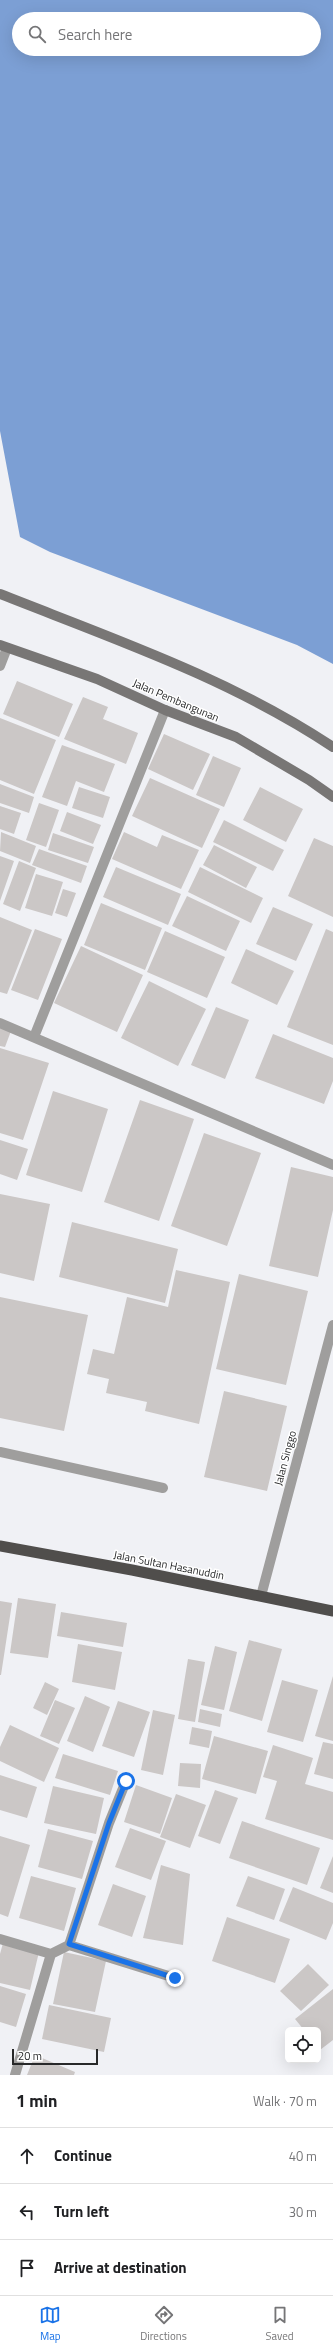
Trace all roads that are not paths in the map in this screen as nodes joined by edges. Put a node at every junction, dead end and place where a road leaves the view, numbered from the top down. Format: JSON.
{"nodes":[{"id":1,"x":0,"y":594,"type":"edge"},
{"id":2,"x":4,"y":646,"type":"edge"},
{"id":3,"x":0,"y":666,"type":"edge"},
{"id":4,"x":165,"y":710,"type":"junction"},
{"id":5,"x":333,"y":747,"type":"edge"},
{"id":6,"x":333,"y":797,"type":"edge"},
{"id":7,"x":0,"y":1023,"type":"edge"},
{"id":8,"x":34,"y":1037,"type":"junction"},
{"id":9,"x":333,"y":1165,"type":"edge"},
{"id":10,"x":333,"y":1325,"type":"edge"},
{"id":11,"x":0,"y":1452,"type":"edge"},
{"id":12,"x":163,"y":1488,"type":"dead end"},
{"id":13,"x":0,"y":1546,"type":"edge"},
{"id":14,"x":261,"y":1596,"type":"junction"},
{"id":15,"x":333,"y":1611,"type":"edge"},
{"id":16,"x":126,"y":1781,"type":"dead end"},
{"id":17,"x":0,"y":1939,"type":"edge"},
{"id":18,"x":69,"y":1944,"type":"junction"},
{"id":19,"x":51,"y":1954,"type":"junction"},
{"id":20,"x":175,"y":1978,"type":"dead end"},
{"id":21,"x":15,"y":2075,"type":"edge"}],
"edges":[{"from":1,"to":5,"type":"main road"},
{"from":2,"to":3,"type":"street"},
{"from":2,"to":4,"type":"main road","name":"Jalan Pembangunan"},
{"from":4,"to":6,"type":"main road","name":"Jalan Pembangunan"},
{"from":4,"to":8,"type":"street"},
{"from":7,"to":8,"type":"street"},
{"from":8,"to":9,"type":"street"},
{"from":10,"to":14,"type":"street","name":"Jalan Singgo"},
{"from":11,"to":12,"type":"street"},
{"from":13,"to":14,"type":"highway","name":"Jalan Sultan Hasanuddin"},
{"from":14,"to":15,"type":"highway","name":"Jalan Sultan Hasanuddin"},
{"from":16,"to":18,"type":"street"},
{"from":17,"to":19,"type":"street"},
{"from":18,"to":19,"type":"street"},
{"from":18,"to":20,"type":"street"},
{"from":19,"to":21,"type":"street"}]}
